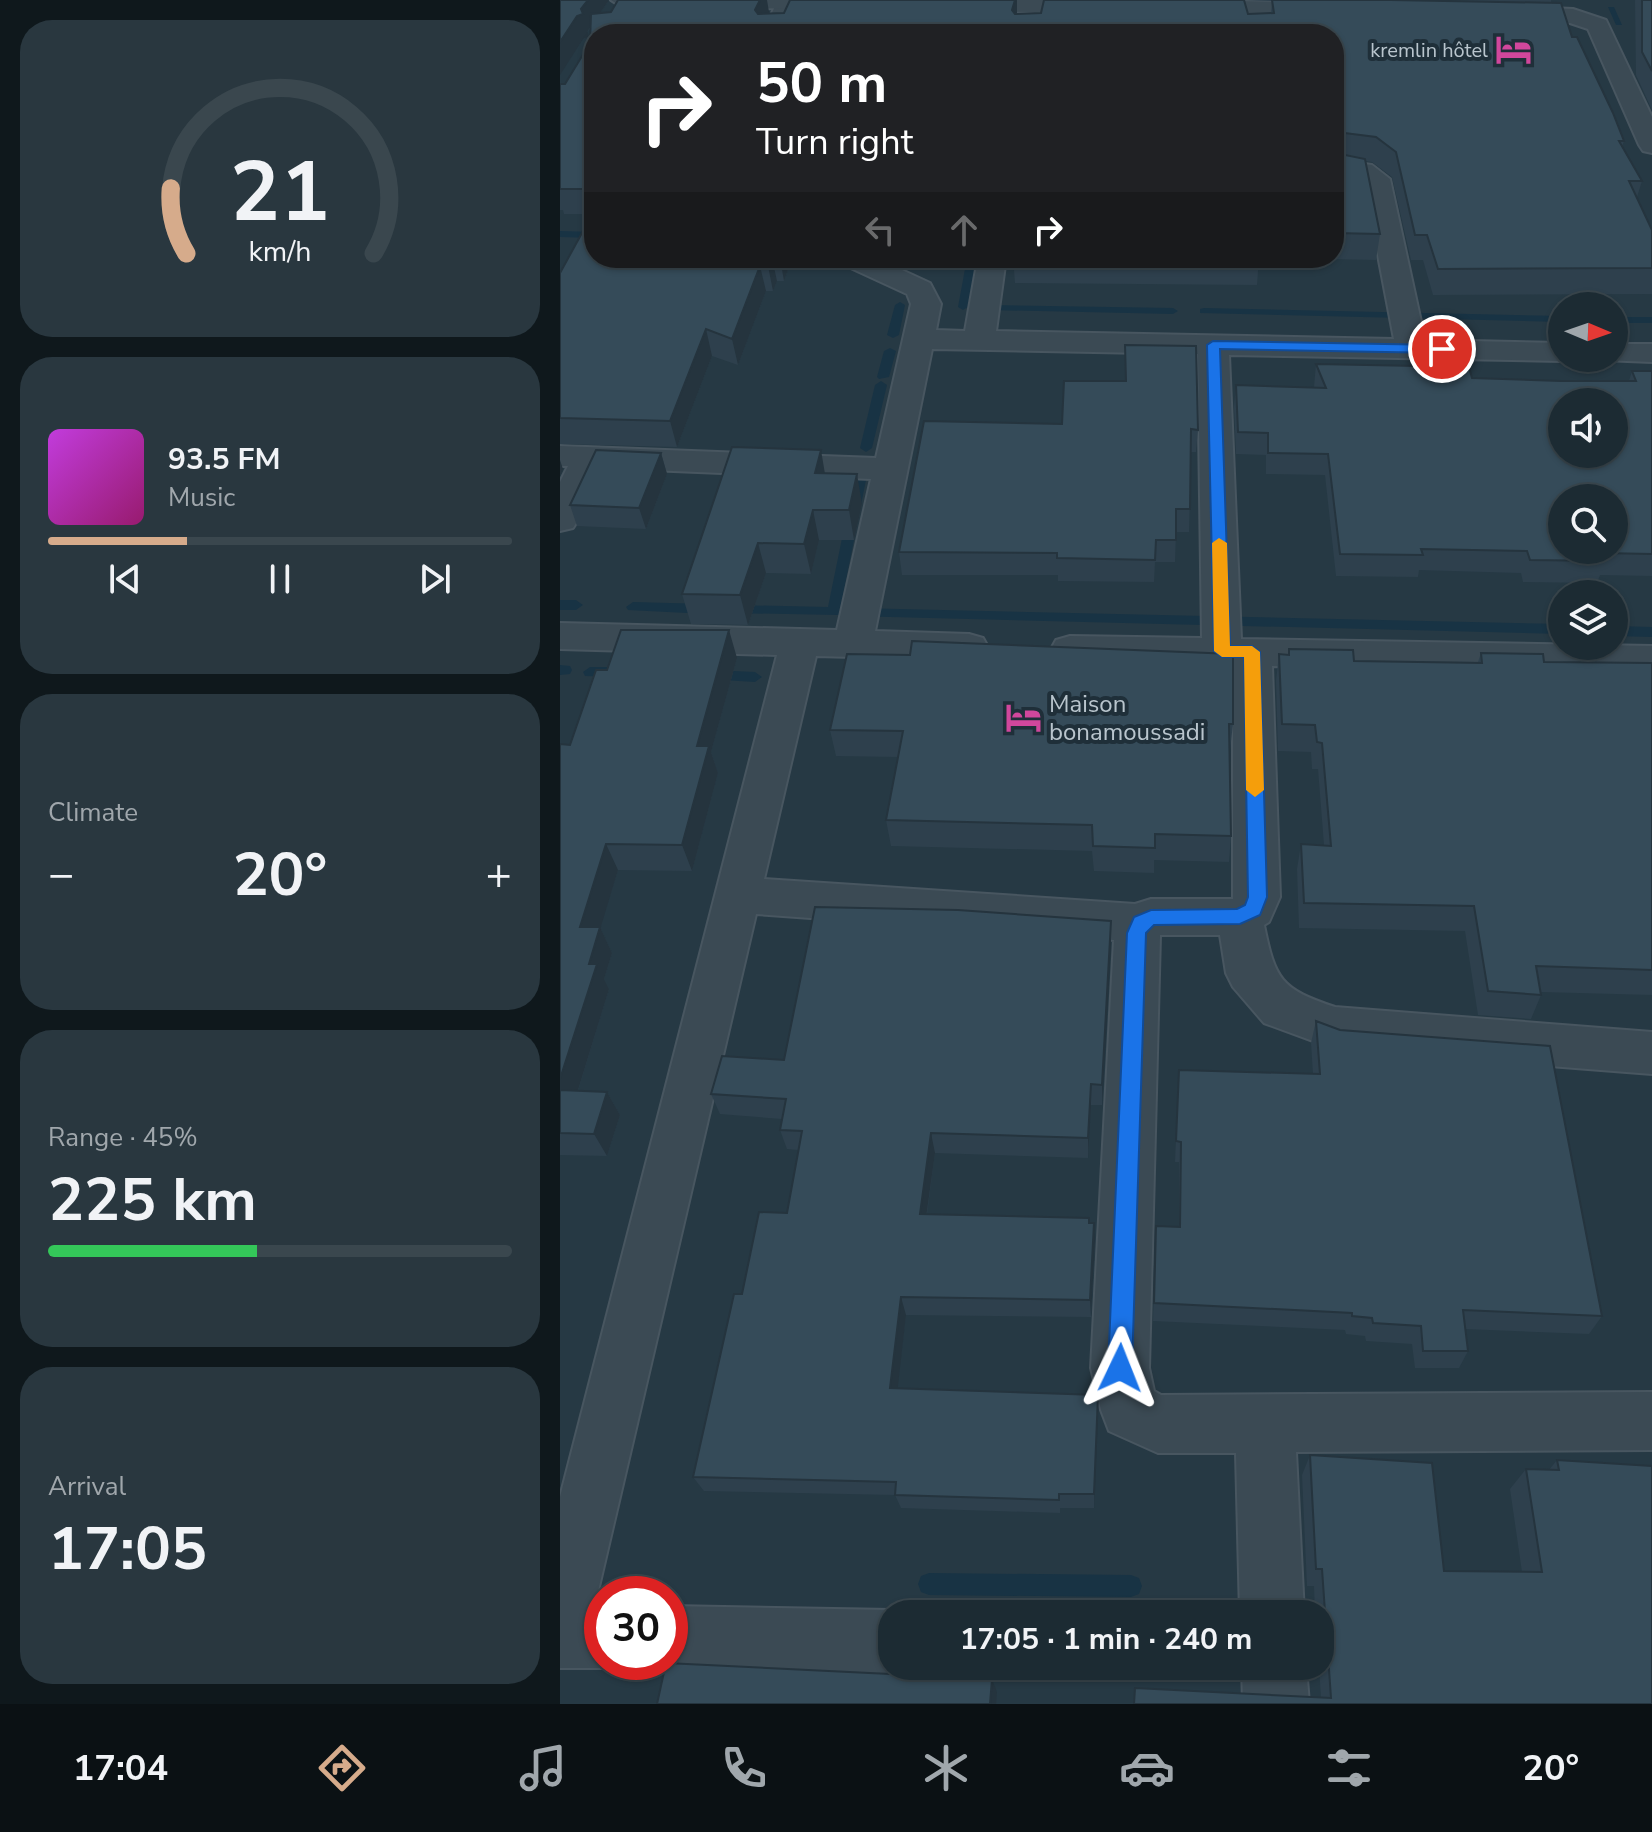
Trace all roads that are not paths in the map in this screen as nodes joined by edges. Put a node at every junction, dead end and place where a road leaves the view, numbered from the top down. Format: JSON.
{"nodes":[{"id":1,"x":622,"y":0,"type":"edge"},
{"id":2,"x":848,"y":1,"type":"edge"},
{"id":3,"x":788,"y":2,"type":"edge"},
{"id":4,"x":878,"y":2,"type":"edge"},
{"id":5,"x":940,"y":3,"type":"edge"},
{"id":6,"x":1096,"y":3,"type":"edge"},
{"id":7,"x":1033,"y":4,"type":"junction"},
{"id":8,"x":1124,"y":6,"type":"edge"},
{"id":9,"x":1168,"y":7,"type":"edge"},
{"id":10,"x":1255,"y":9,"type":"junction"},
{"id":11,"x":1347,"y":10,"type":"edge"},
{"id":12,"x":1484,"y":13,"type":"edge"},
{"id":13,"x":609,"y":23,"type":"edge"},
{"id":14,"x":778,"y":24,"type":"edge"},
{"id":15,"x":1030,"y":24,"type":"edge"},
{"id":16,"x":1257,"y":24,"type":"edge"},
{"id":17,"x":1652,"y":145,"type":"edge"},
{"id":18,"x":1344,"y":168,"type":"edge"},
{"id":19,"x":874,"y":268,"type":"edge"},
{"id":20,"x":990,"y":268,"type":"edge"},
{"id":21,"x":919,"y":339,"type":"junction"},
{"id":22,"x":979,"y":340,"type":"junction"},
{"id":23,"x":1213,"y":345,"type":"junction"},
{"id":24,"x":1411,"y":348,"type":"junction"},
{"id":25,"x":1548,"y":352,"type":"edge"},
{"id":26,"x":1628,"y":353,"type":"edge"},
{"id":27,"x":1652,"y":353,"type":"edge"},
{"id":28,"x":574,"y":457,"type":"edge"},
{"id":29,"x":890,"y":469,"type":"junction"},
{"id":30,"x":560,"y":520,"type":"edge"},
{"id":31,"x":560,"y":636,"type":"edge"},
{"id":32,"x":799,"y":644,"type":"junction"},
{"id":33,"x":853,"y":645,"type":"junction"},
{"id":34,"x":1237,"y":652,"type":"junction"},
{"id":35,"x":1652,"y":659,"type":"edge"},
{"id":36,"x":738,"y":895,"type":"junction"},
{"id":37,"x":1240,"y":917,"type":"junction"},
{"id":38,"x":1141,"y":923,"type":"junction"},
{"id":39,"x":1652,"y":1053,"type":"edge"},
{"id":40,"x":1652,"y":1421,"type":"edge"},
{"id":41,"x":1265,"y":1424,"type":"junction"},
{"id":42,"x":1271,"y":1600,"type":"edge"},
{"id":43,"x":560,"y":1620,"type":"edge"},
{"id":44,"x":560,"y":1636,"type":"edge"},
{"id":45,"x":584,"y":1636,"type":"edge"},
{"id":46,"x":688,"y":1638,"type":"edge"},
{"id":47,"x":878,"y":1642,"type":"edge"},
{"id":48,"x":1275,"y":1680,"type":"edge"},
{"id":49,"x":1276,"y":1704,"type":"edge"}],
"edges":[{"from":1,"to":3,"type":"street"},
{"from":1,"to":13,"type":"street"},
{"from":2,"to":3,"type":"street"},
{"from":2,"to":4,"type":"street"},
{"from":3,"to":14,"type":"street"},
{"from":5,"to":7,"type":"street"},
{"from":6,"to":7,"type":"street"},
{"from":6,"to":8,"type":"street"},
{"from":7,"to":15,"type":"street"},
{"from":9,"to":10,"type":"street"},
{"from":10,"to":11,"type":"street"},
{"from":10,"to":16,"type":"street"},
{"from":12,"to":17,"type":"street"},
{"from":18,"to":24,"type":"street"},
{"from":19,"to":21,"type":"street"},
{"from":20,"to":22,"type":"street"},
{"from":21,"to":22,"type":"street"},
{"from":21,"to":29,"type":"street"},
{"from":22,"to":23,"type":"street"},
{"from":23,"to":24,"type":"street"},
{"from":23,"to":34,"type":"street"},
{"from":24,"to":25,"type":"street"},
{"from":26,"to":27,"type":"street"},
{"from":28,"to":29,"type":"street"},
{"from":28,"to":30,"type":"street"},
{"from":29,"to":33,"type":"street"},
{"from":31,"to":32,"type":"street"},
{"from":32,"to":33,"type":"street"},
{"from":32,"to":36,"type":"street"},
{"from":33,"to":34,"type":"street"},
{"from":34,"to":35,"type":"street"},
{"from":34,"to":37,"type":"street"},
{"from":36,"to":38,"type":"street"},
{"from":36,"to":43,"type":"street"},
{"from":37,"to":38,"type":"street"},
{"from":37,"to":39,"type":"street"},
{"from":38,"to":41,"type":"street"},
{"from":40,"to":41,"type":"street"},
{"from":41,"to":42,"type":"street"},
{"from":44,"to":45,"type":"street"},
{"from":46,"to":47,"type":"street"},
{"from":48,"to":49,"type":"street"}]}
